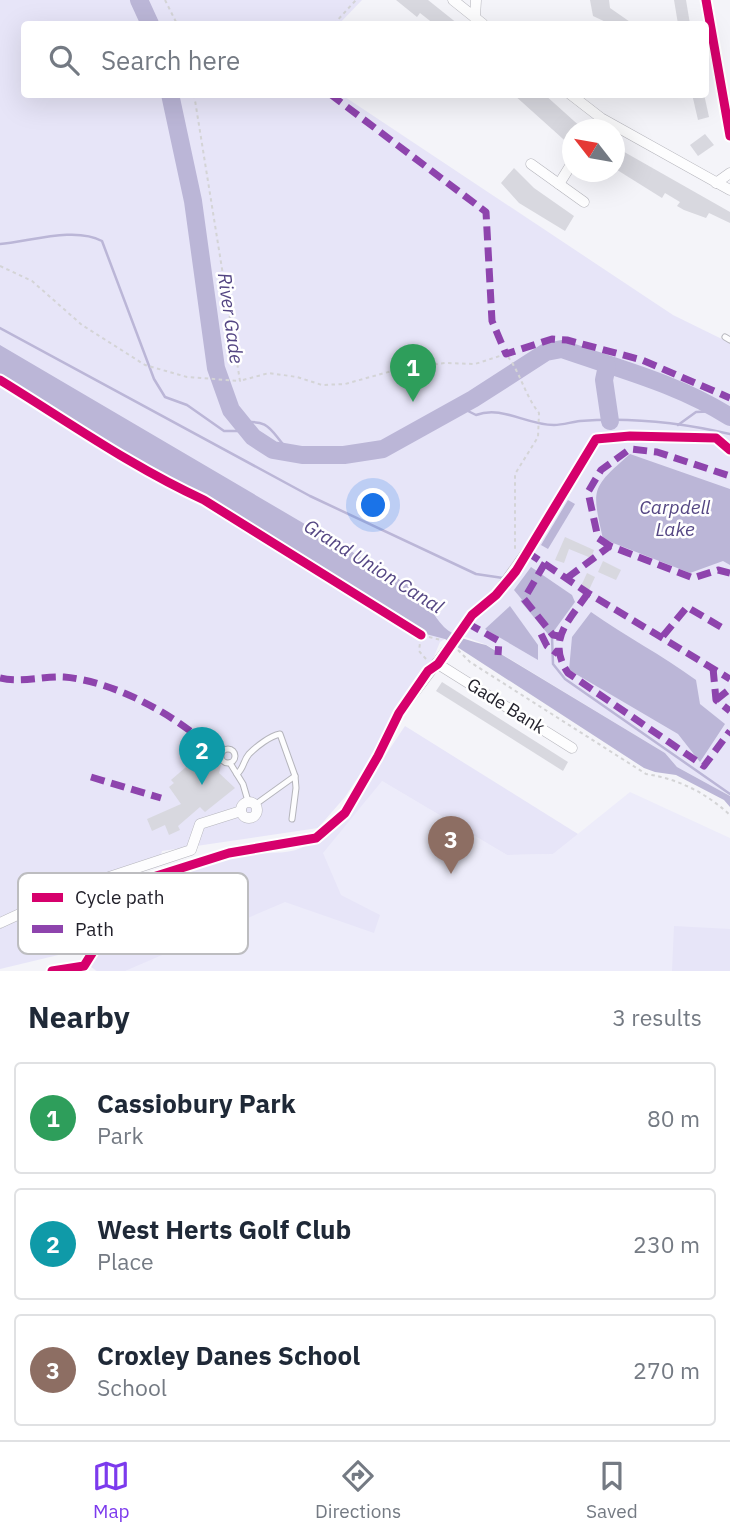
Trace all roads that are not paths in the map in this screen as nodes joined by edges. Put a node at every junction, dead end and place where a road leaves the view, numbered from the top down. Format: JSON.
{"nodes":[{"id":1,"x":453,"y":0,"type":"edge"},
{"id":2,"x":476,"y":0,"type":"edge"},
{"id":3,"x":706,"y":0,"type":"edge"},
{"id":4,"x":479,"y":21,"type":"edge"},
{"id":5,"x":575,"y":98,"type":"edge"},
{"id":6,"x":601,"y":118,"type":"joint"},
{"id":7,"x":730,"y":136,"type":"edge"},
{"id":8,"x":531,"y":164,"type":"dead end"},
{"id":9,"x":730,"y":173,"type":"edge"},
{"id":10,"x":562,"y":179,"type":"edge"},
{"id":11,"x":716,"y":183,"type":"junction"},
{"id":12,"x":559,"y":184,"type":"junction"},
{"id":13,"x":730,"y":190,"type":"edge"},
{"id":14,"x":584,"y":202,"type":"dead end"},
{"id":15,"x":533,"y":542,"type":"dead end"},
{"id":16,"x":436,"y":666,"type":"junction"},
{"id":17,"x":572,"y":748,"type":"dead end"},
{"id":18,"x":230,"y":764,"type":"dead end"},
{"id":19,"x":237,"y":774,"type":"junction"},
{"id":20,"x":295,"y":776,"type":"junction"},
{"id":21,"x":252,"y":803,"type":"junction"},
{"id":22,"x":241,"y":811,"type":"junction"},
{"id":23,"x":292,"y":819,"type":"dead end"},
{"id":24,"x":121,"y":873,"type":"edge"},
{"id":25,"x":166,"y":873,"type":"edge"},
{"id":26,"x":18,"y":913,"type":"edge"},
{"id":27,"x":0,"y":923,"type":"edge"},
{"id":28,"x":86,"y":968,"type":"edge"},
{"id":29,"x":52,"y":971,"type":"edge"}],
"edges":[{"from":1,"to":4,"type":"street"},
{"from":2,"to":4,"type":"street"},
{"from":3,"to":7,"type":"street"},
{"from":5,"to":6,"type":"street"},
{"from":6,"to":11,"type":"street"},
{"from":8,"to":12,"type":"street"},
{"from":9,"to":11,"type":"street"},
{"from":10,"to":12,"type":"street"},
{"from":11,"to":13,"type":"street"},
{"from":12,"to":14,"type":"street"},
{"from":15,"to":16,"type":"street","bridge":true},
{"from":16,"to":17,"type":"street","name":"Gade Bank"},
{"from":16,"to":25,"type":"street"},
{"from":18,"to":19,"type":"lane"},
{"from":19,"to":20,"type":"lane"},
{"from":19,"to":21,"type":"lane"},
{"from":20,"to":21,"type":"lane"},
{"from":20,"to":23,"type":"lane"},
{"from":21,"to":22,"type":"street"},
{"from":21,"to":22,"type":"street"},
{"from":22,"to":24,"type":"street"},
{"from":26,"to":27,"type":"street"},
{"from":28,"to":29,"type":"street"}]}
